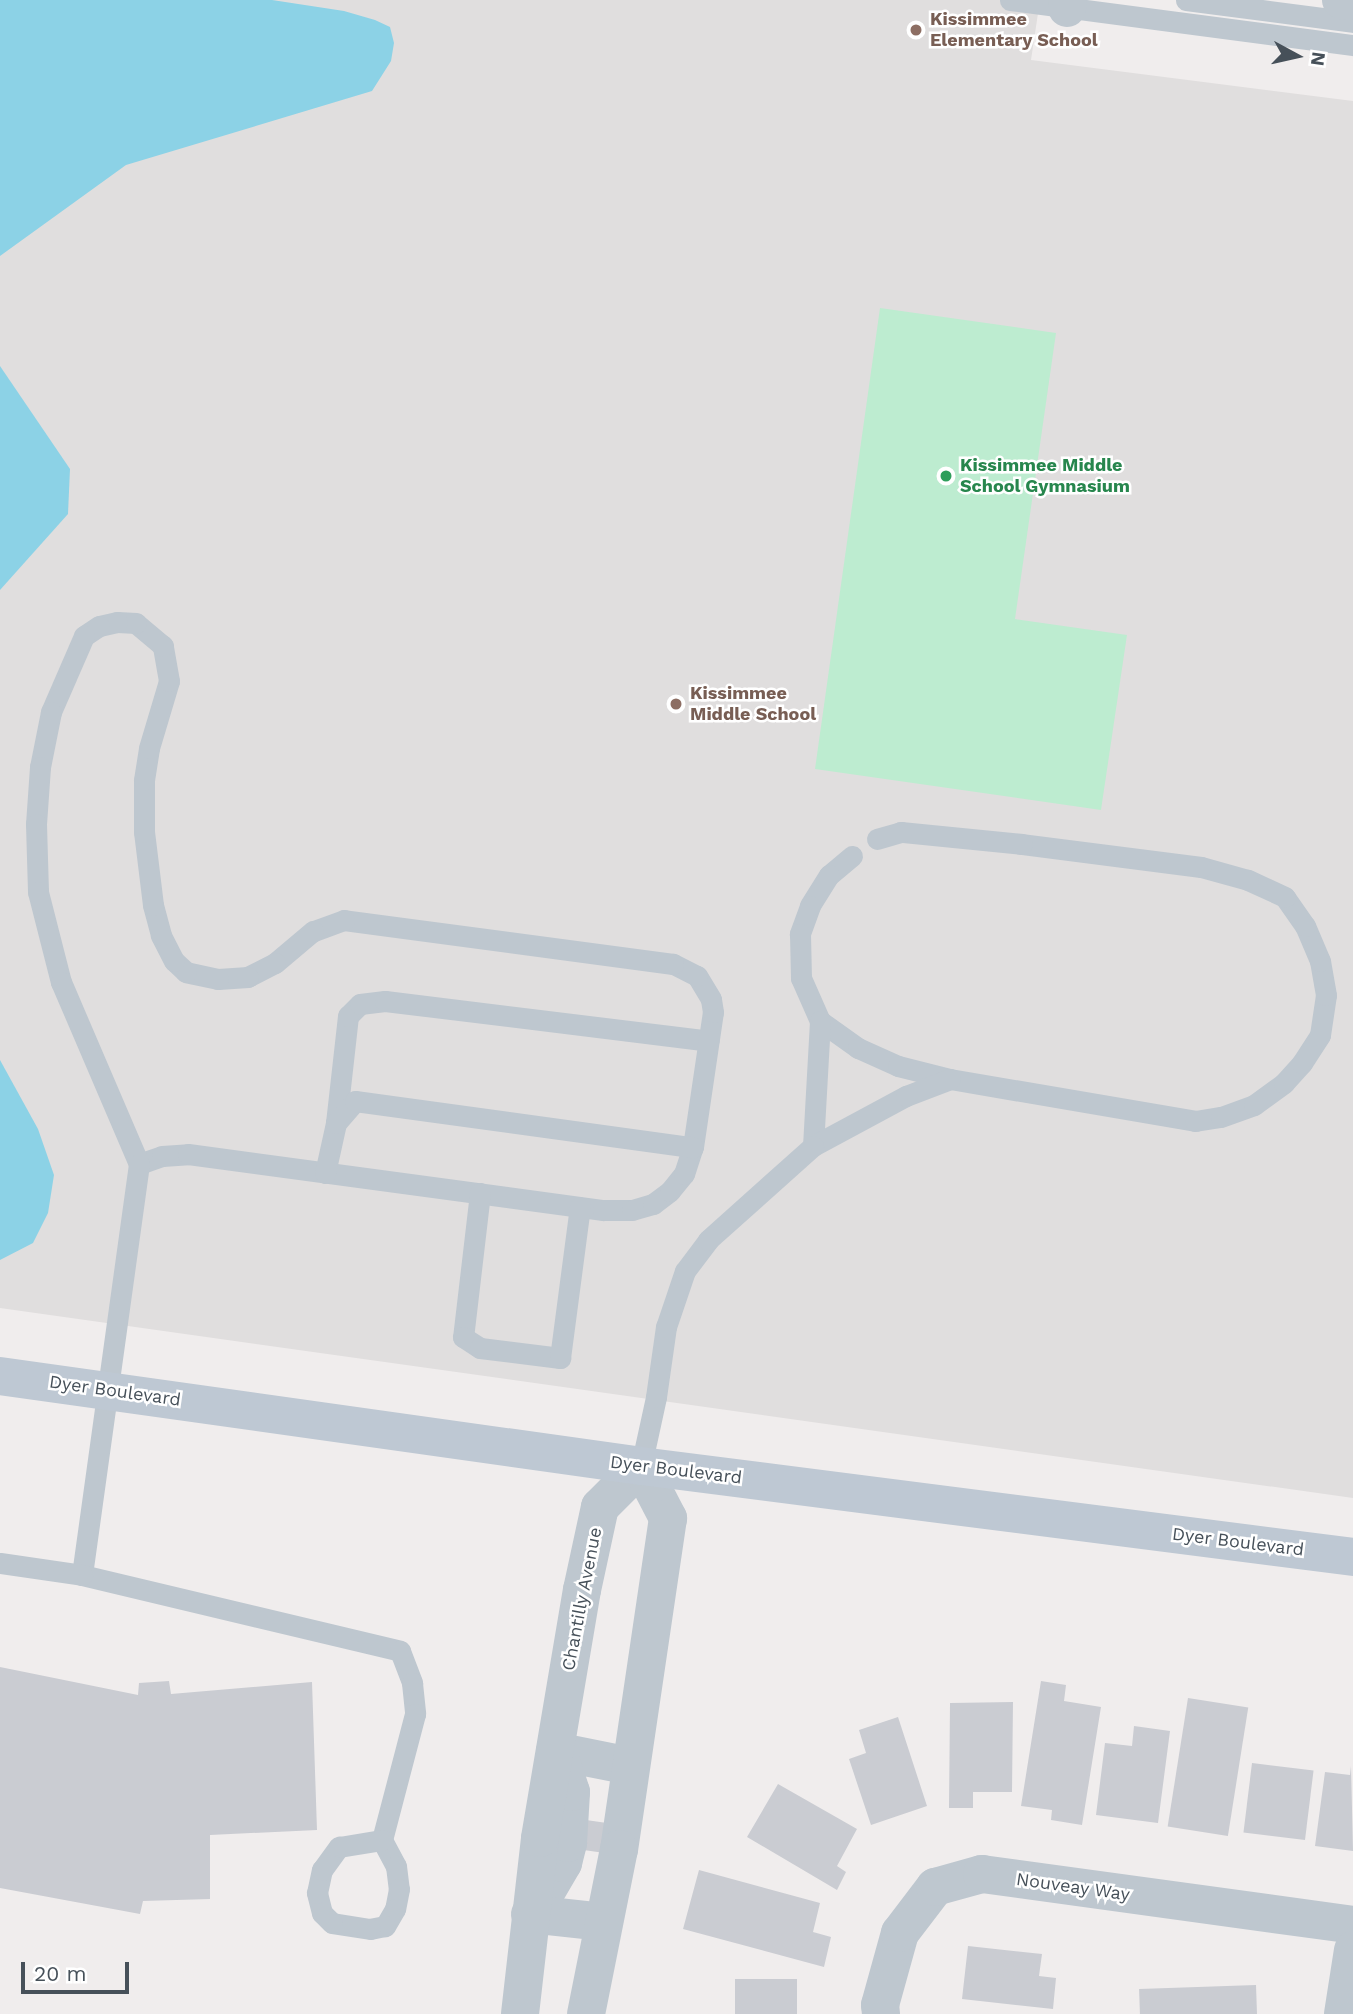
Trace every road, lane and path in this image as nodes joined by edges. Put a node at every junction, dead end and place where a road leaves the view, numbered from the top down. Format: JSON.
{"nodes":[{"id":1,"x":1010,"y":0,"type":"edge"},
{"id":2,"x":1186,"y":0,"type":"edge"},
{"id":3,"x":1341,"y":0,"type":"edge"},
{"id":4,"x":1353,"y":2,"type":"edge"},
{"id":5,"x":1068,"y":4,"type":"edge"},
{"id":6,"x":1353,"y":22,"type":"edge"},
{"id":7,"x":1353,"y":45,"type":"edge"},
{"id":8,"x":877,"y":839,"type":"dead end"},
{"id":9,"x":852,"y":856,"type":"dead end"},
{"id":10,"x":820,"y":1021,"type":"junction"},
{"id":11,"x":709,"y":1041,"type":"junction"},
{"id":12,"x":950,"y":1079,"type":"junction"},
{"id":13,"x":336,"y":1123,"type":"junction"},
{"id":14,"x":813,"y":1146,"type":"junction"},
{"id":15,"x":693,"y":1147,"type":"junction"},
{"id":16,"x":139,"y":1164,"type":"junction"},
{"id":17,"x":325,"y":1173,"type":"junction"},
{"id":18,"x":480,"y":1193,"type":"junction"},
{"id":19,"x":580,"y":1207,"type":"junction"},
{"id":20,"x":0,"y":1376,"type":"edge"},
{"id":21,"x":108,"y":1390,"type":"junction"},
{"id":22,"x":640,"y":1466,"type":"junction"},
{"id":23,"x":1353,"y":1557,"type":"edge"},
{"id":24,"x":0,"y":1563,"type":"edge"},
{"id":25,"x":82,"y":1575,"type":"junction"},
{"id":26,"x":555,"y":1751,"type":"junction"},
{"id":27,"x":630,"y":1766,"type":"junction"},
{"id":28,"x":382,"y":1840,"type":"junction"},
{"id":29,"x":530,"y":1914,"type":"junction"},
{"id":30,"x":604,"y":1923,"type":"junction"},
{"id":31,"x":1353,"y":1925,"type":"edge"},
{"id":32,"x":1353,"y":1950,"type":"edge"},
{"id":33,"x":520,"y":2014,"type":"edge"},
{"id":34,"x":586,"y":2014,"type":"edge"},
{"id":35,"x":881,"y":2014,"type":"edge"},
{"id":36,"x":1343,"y":2014,"type":"edge"}],
"edges":[{"from":1,"to":5,"type":"lane"},
{"from":2,"to":6,"type":"lane"},
{"from":3,"to":4,"type":"street"},
{"from":5,"to":7,"type":"lane"},
{"from":8,"to":12,"type":"lane"},
{"from":9,"to":10,"type":"lane"},
{"from":10,"to":12,"type":"lane"},
{"from":10,"to":14,"type":"lane"},
{"from":11,"to":13,"type":"lane"},
{"from":11,"to":15,"type":"lane"},
{"from":11,"to":16,"type":"lane"},
{"from":12,"to":14,"type":"lane"},
{"from":13,"to":15,"type":"lane"},
{"from":13,"to":17,"type":"lane"},
{"from":14,"to":22,"type":"lane"},
{"from":15,"to":19,"type":"lane"},
{"from":16,"to":17,"type":"lane"},
{"from":16,"to":21,"type":"lane"},
{"from":17,"to":18,"type":"lane"},
{"from":18,"to":19,"type":"lane"},
{"from":18,"to":19,"type":"lane"},
{"from":20,"to":21,"type":"main road","name":"Dyer Boulevard"},
{"from":21,"to":22,"type":"main road","name":"Dyer Boulevard"},
{"from":21,"to":25,"type":"lane"},
{"from":22,"to":23,"type":"main road","name":"Dyer Boulevard"},
{"from":22,"to":26,"type":"street","name":"Chantilly Avenue"},
{"from":22,"to":27,"type":"street"},
{"from":24,"to":25,"type":"lane"},
{"from":25,"to":28,"type":"lane"},
{"from":26,"to":27,"type":"street"},
{"from":26,"to":29,"type":"street","name":"Chantilly Avenue"},
{"from":27,"to":30,"type":"street"},
{"from":28,"to":28,"type":"lane"},
{"from":29,"to":30,"type":"street"},
{"from":29,"to":33,"type":"street","name":"Chantilly Avenue"},
{"from":30,"to":34,"type":"street"},
{"from":31,"to":35,"type":"street","name":"Nouveay Way"},
{"from":32,"to":36,"type":"street"}]}
